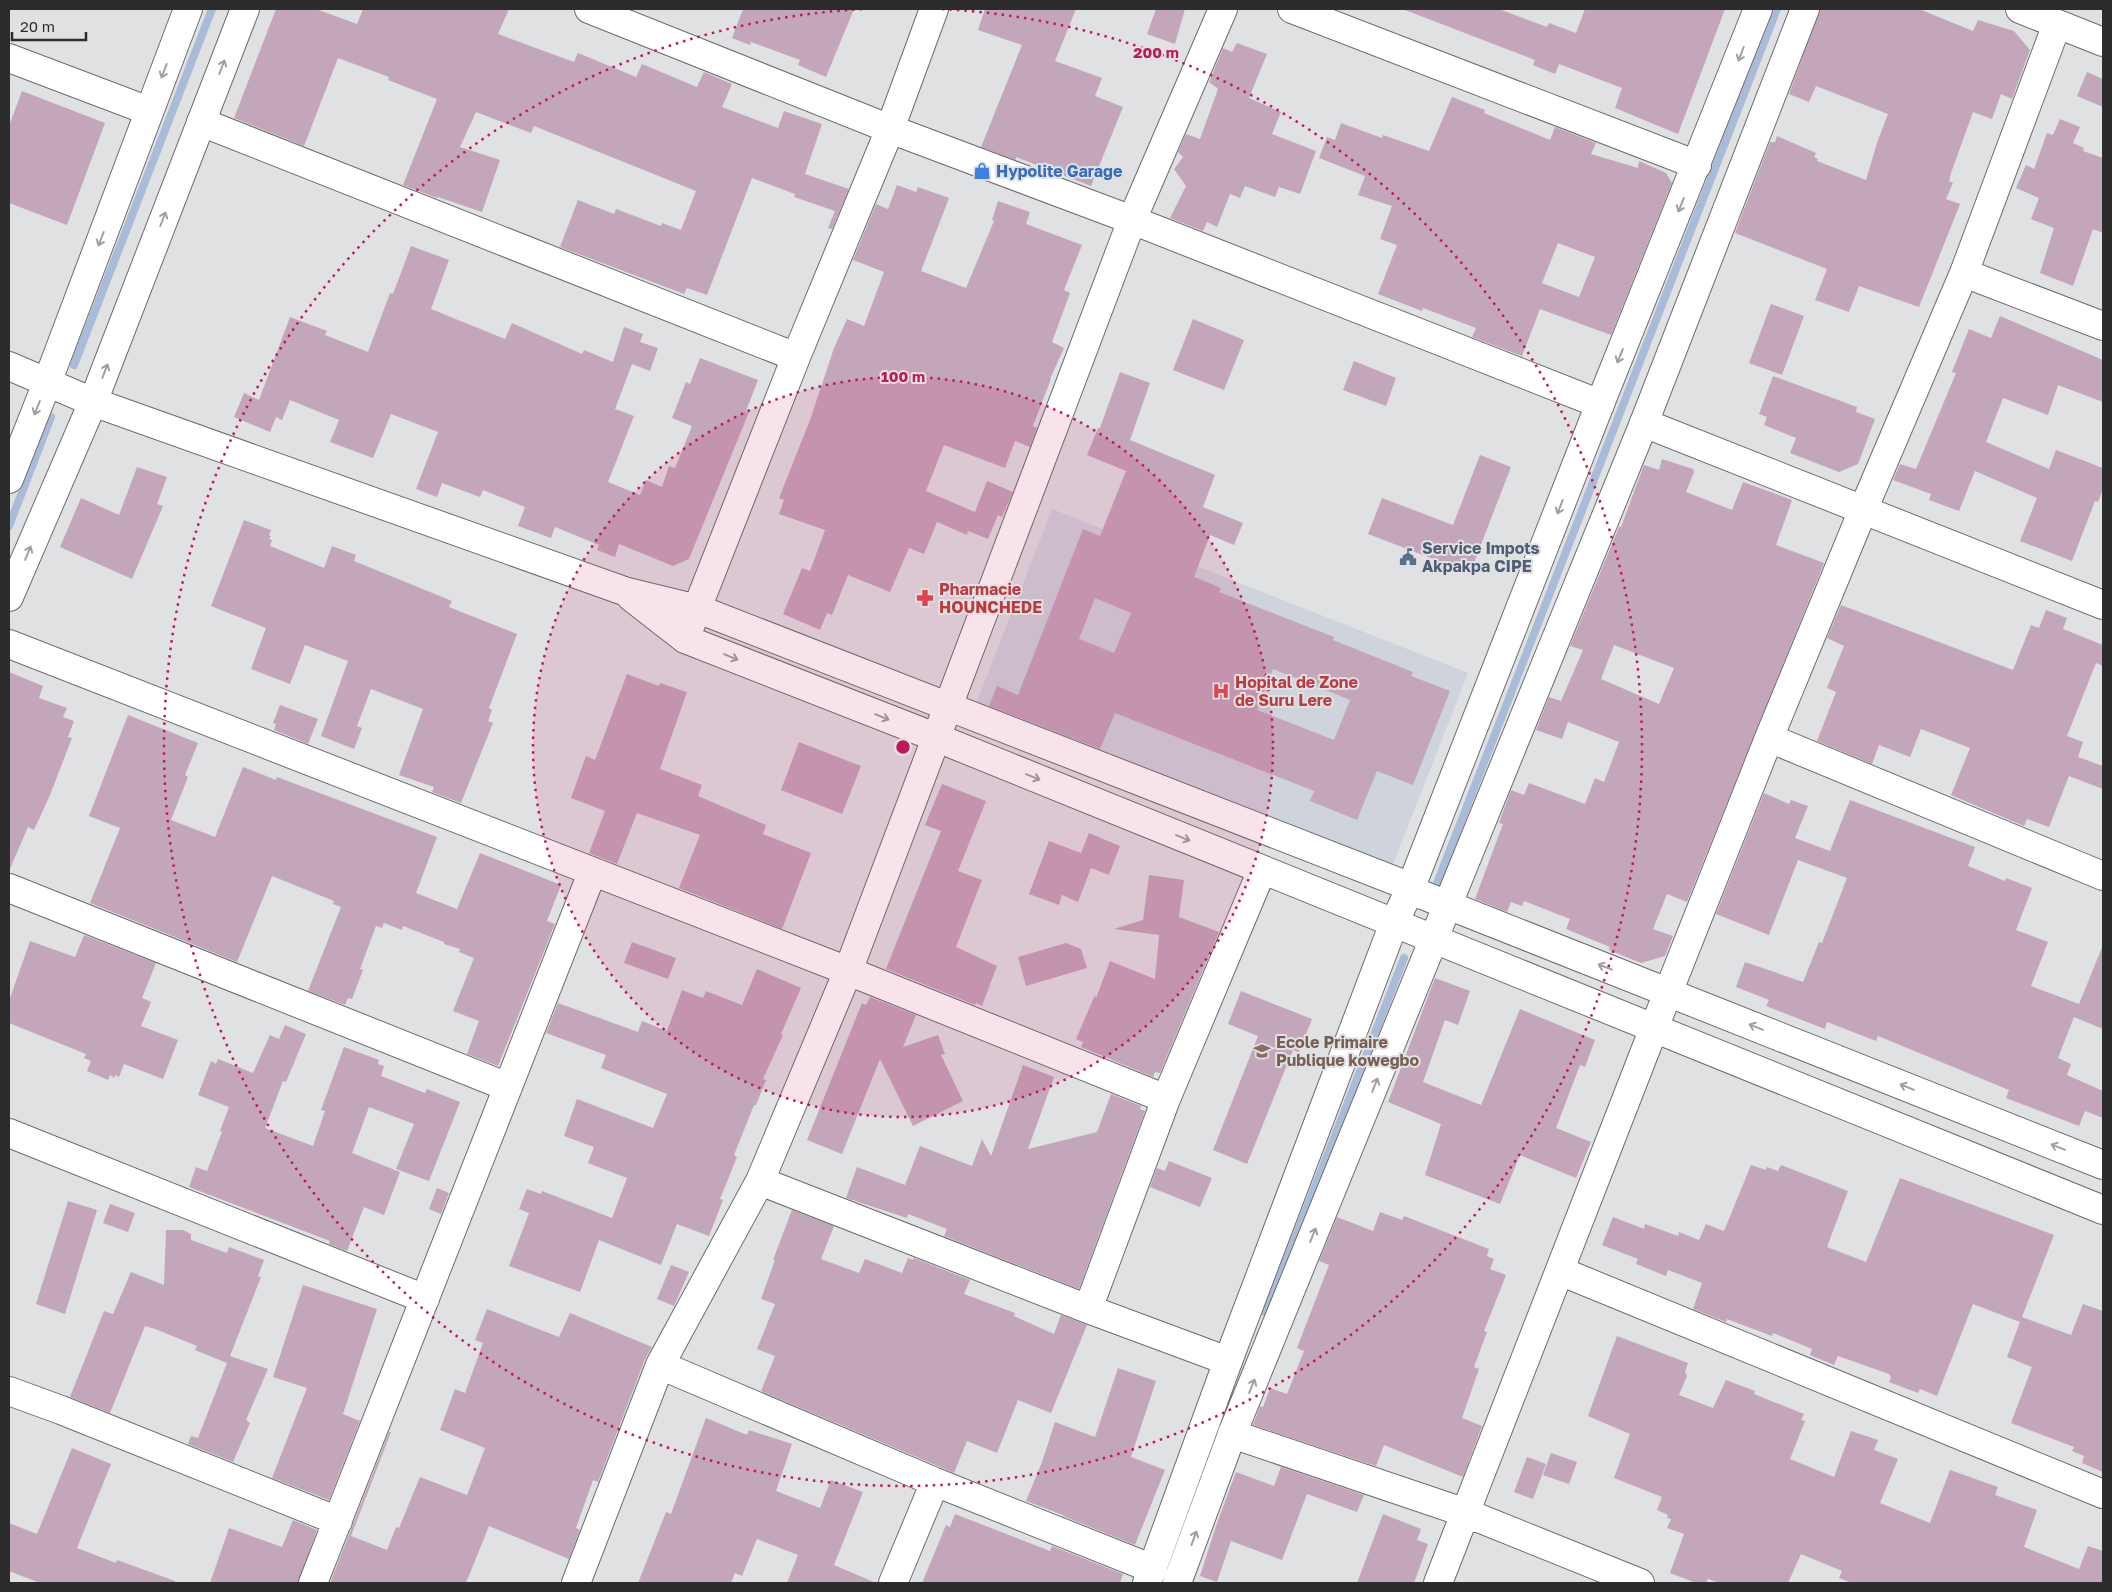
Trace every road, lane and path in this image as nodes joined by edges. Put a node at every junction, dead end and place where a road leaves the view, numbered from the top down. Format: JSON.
{"nodes":[{"id":1,"x":188,"y":9,"type":"edge"},
{"id":2,"x":244,"y":9,"type":"edge"},
{"id":3,"x":589,"y":9,"type":"edge"},
{"id":4,"x":934,"y":9,"type":"edge"},
{"id":5,"x":1222,"y":9,"type":"edge"},
{"id":6,"x":1292,"y":9,"type":"edge"},
{"id":7,"x":1758,"y":9,"type":"edge"},
{"id":8,"x":1805,"y":9,"type":"edge"},
{"id":9,"x":2020,"y":9,"type":"edge"},
{"id":10,"x":2057,"y":24,"type":"junction"},
{"id":11,"x":2103,"y":42,"type":"edge"},
{"id":12,"x":9,"y":58,"type":"edge"},
{"id":13,"x":149,"y":111,"type":"junction"},
{"id":14,"x":201,"y":122,"type":"junction"},
{"id":15,"x":890,"y":129,"type":"junction"},
{"id":16,"x":1697,"y":165,"type":"junction"},
{"id":17,"x":1132,"y":220,"type":"junction"},
{"id":18,"x":1964,"y":273,"type":"junction"},
{"id":19,"x":2103,"y":326,"type":"edge"},
{"id":20,"x":796,"y":357,"type":"junction"},
{"id":21,"x":9,"y":366,"type":"edge"},
{"id":22,"x":47,"y":383,"type":"junction"},
{"id":23,"x":94,"y":402,"type":"junction"},
{"id":24,"x":1600,"y":404,"type":"junction"},
{"id":25,"x":1644,"y":423,"type":"junction"},
{"id":26,"x":9,"y":478,"type":"edge"},
{"id":27,"x":1863,"y":510,"type":"junction"},
{"id":28,"x":624,"y":592,"type":"junction"},
{"id":29,"x":9,"y":597,"type":"edge"},
{"id":30,"x":2103,"y":605,"type":"edge"},
{"id":31,"x":698,"y":609,"type":"junction"},
{"id":32,"x":686,"y":639,"type":"junction"},
{"id":33,"x":9,"y":644,"type":"edge"},
{"id":34,"x":948,"y":708,"type":"junction"},
{"id":35,"x":935,"y":738,"type":"junction"},
{"id":36,"x":1769,"y":738,"type":"junction"},
{"id":37,"x":1262,"y":870,"type":"junction"},
{"id":38,"x":592,"y":873,"type":"junction"},
{"id":39,"x":2103,"y":876,"type":"edge"},
{"id":40,"x":9,"y":888,"type":"edge"},
{"id":41,"x":1411,"y":888,"type":"junction"},
{"id":42,"x":1449,"y":906,"type":"junction"},
{"id":43,"x":1394,"y":922,"type":"junction"},
{"id":44,"x":1434,"y":939,"type":"junction"},
{"id":45,"x":848,"y":971,"type":"junction"},
{"id":46,"x":1669,"y":992,"type":"junction"},
{"id":47,"x":1654,"y":1028,"type":"junction"},
{"id":48,"x":508,"y":1087,"type":"junction"},
{"id":49,"x":1166,"y":1099,"type":"junction"},
{"id":50,"x":9,"y":1133,"type":"edge"},
{"id":51,"x":2103,"y":1165,"type":"edge"},
{"id":52,"x":760,"y":1181,"type":"junction"},
{"id":53,"x":2103,"y":1210,"type":"edge"},
{"id":54,"x":1560,"y":1271,"type":"junction"},
{"id":55,"x":425,"y":1299,"type":"junction"},
{"id":56,"x":1088,"y":1309,"type":"junction"},
{"id":57,"x":1228,"y":1361,"type":"junction"},
{"id":58,"x":660,"y":1365,"type":"junction"},
{"id":59,"x":9,"y":1391,"type":"edge"},
{"id":60,"x":1232,"y":1434,"type":"junction"},
{"id":61,"x":935,"y":1482,"type":"junction"},
{"id":62,"x":2103,"y":1494,"type":"edge"},
{"id":63,"x":1466,"y":1513,"type":"junction"},
{"id":64,"x":338,"y":1521,"type":"junction"},
{"id":65,"x":1150,"y":1576,"type":"edge"},
{"id":66,"x":313,"y":1583,"type":"edge"},
{"id":67,"x":576,"y":1583,"type":"edge"},
{"id":68,"x":893,"y":1583,"type":"edge"},
{"id":69,"x":1177,"y":1583,"type":"edge"},
{"id":70,"x":1438,"y":1583,"type":"edge"},
{"id":71,"x":1640,"y":1583,"type":"edge"}],
"edges":[{"from":1,"to":13,"type":"street","one_way":true},
{"from":14,"to":2,"type":"street","one_way":true},
{"from":3,"to":15,"type":"street"},
{"from":4,"to":15,"type":"street"},
{"from":5,"to":17,"type":"street"},
{"from":6,"to":16,"type":"street"},
{"from":7,"to":16,"type":"street","one_way":true},
{"from":8,"to":25,"type":"street"},
{"from":9,"to":10,"type":"street"},
{"from":10,"to":11,"type":"street"},
{"from":10,"to":18,"type":"street"},
{"from":12,"to":13,"type":"street"},
{"from":13,"to":22,"type":"street","one_way":true},
{"from":14,"to":20,"type":"street"},
{"from":23,"to":14,"type":"street","one_way":true},
{"from":15,"to":17,"type":"street"},
{"from":15,"to":20,"type":"street"},
{"from":16,"to":24,"type":"street","one_way":true},
{"from":17,"to":24,"type":"street"},
{"from":17,"to":34,"type":"street"},
{"from":18,"to":19,"type":"street"},
{"from":18,"to":27,"type":"street"},
{"from":20,"to":31,"type":"street"},
{"from":21,"to":22,"type":"street"},
{"from":22,"to":23,"type":"street"},
{"from":22,"to":26,"type":"street","one_way":true},
{"from":23,"to":28,"type":"street"},
{"from":29,"to":23,"type":"street","one_way":true},
{"from":24,"to":41,"type":"street","one_way":true},
{"from":25,"to":27,"type":"street"},
{"from":25,"to":42,"type":"street"},
{"from":27,"to":30,"type":"street"},
{"from":27,"to":36,"type":"street"},
{"from":28,"to":31,"type":"street"},
{"from":28,"to":32,"type":"street"},
{"from":31,"to":32,"type":"street"},
{"from":31,"to":34,"type":"street"},
{"from":32,"to":35,"type":"street","one_way":true},
{"from":33,"to":38,"type":"street"},
{"from":34,"to":35,"type":"street"},
{"from":34,"to":41,"type":"street"},
{"from":35,"to":37,"type":"street","one_way":true},
{"from":35,"to":45,"type":"street"},
{"from":36,"to":39,"type":"street"},
{"from":36,"to":46,"type":"street"},
{"from":37,"to":43,"type":"street"},
{"from":37,"to":49,"type":"street"},
{"from":38,"to":45,"type":"street"},
{"from":38,"to":48,"type":"street"},
{"from":40,"to":48,"type":"street"},
{"from":41,"to":42,"type":"street"},
{"from":41,"to":43,"type":"street"},
{"from":42,"to":44,"type":"street"},
{"from":46,"to":42,"type":"street","one_way":true},
{"from":43,"to":44,"type":"street"},
{"from":43,"to":57,"type":"street"},
{"from":44,"to":47,"type":"street"},
{"from":60,"to":44,"type":"street","one_way":true},
{"from":45,"to":49,"type":"street"},
{"from":45,"to":52,"type":"street"},
{"from":46,"to":47,"type":"street"},
{"from":51,"to":46,"type":"street","one_way":true},
{"from":47,"to":53,"type":"street"},
{"from":47,"to":54,"type":"street"},
{"from":48,"to":55,"type":"street"},
{"from":49,"to":56,"type":"street"},
{"from":50,"to":55,"type":"street"},
{"from":52,"to":56,"type":"street"},
{"from":52,"to":58,"type":"street"},
{"from":54,"to":62,"type":"street"},
{"from":54,"to":63,"type":"street"},
{"from":55,"to":64,"type":"street"},
{"from":56,"to":57,"type":"street"},
{"from":57,"to":65,"type":"street"},
{"from":58,"to":61,"type":"street"},
{"from":58,"to":67,"type":"street"},
{"from":59,"to":64,"type":"street"},
{"from":60,"to":63,"type":"street"},
{"from":69,"to":60,"type":"street","one_way":true},
{"from":61,"to":65,"type":"street"},
{"from":61,"to":68,"type":"street"},
{"from":63,"to":70,"type":"street"},
{"from":63,"to":71,"type":"street"},
{"from":64,"to":66,"type":"street"}]}
